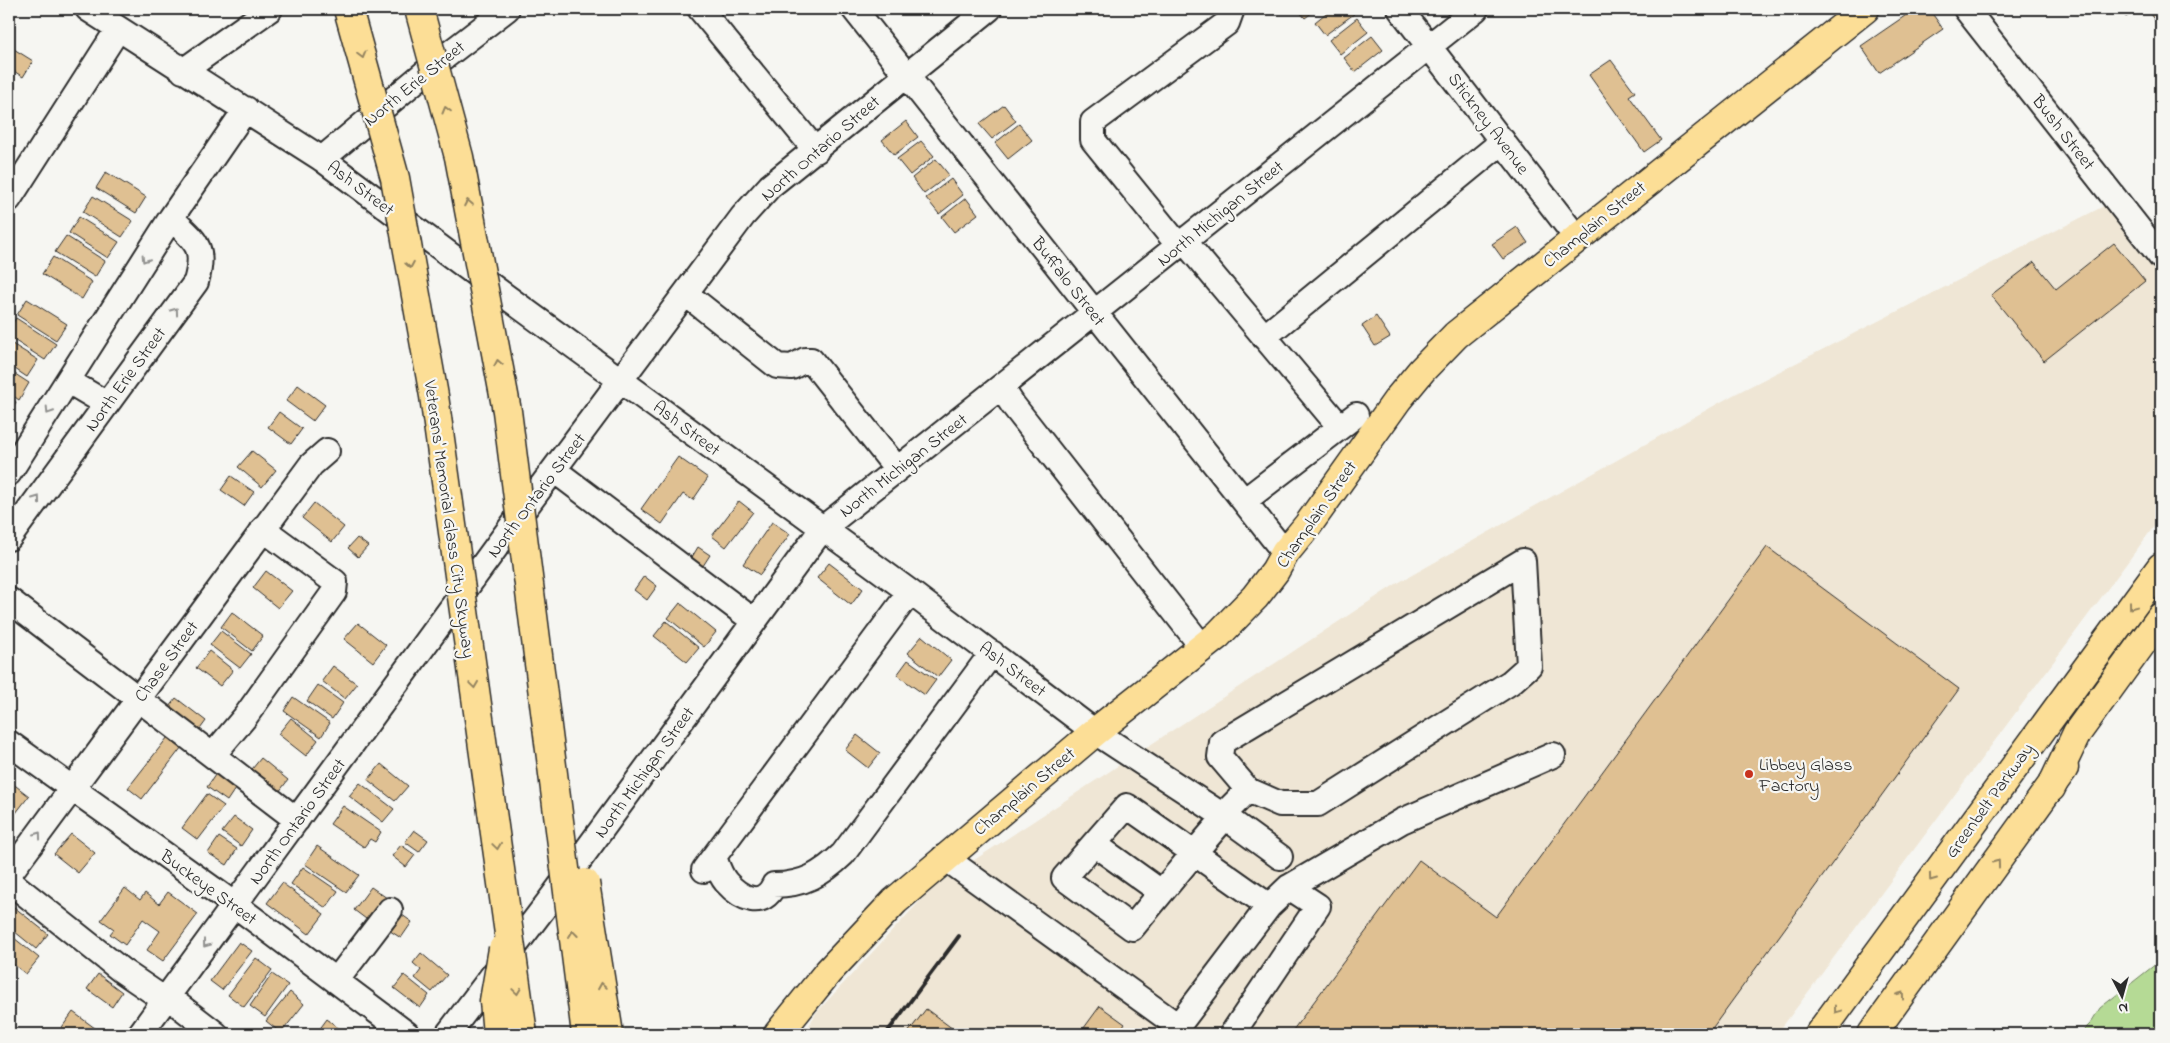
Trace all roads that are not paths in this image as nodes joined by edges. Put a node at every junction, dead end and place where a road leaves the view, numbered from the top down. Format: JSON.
{"nodes":[{"id":1,"x":88,"y":9,"type":"edge"},
{"id":2,"x":270,"y":9,"type":"edge"},
{"id":3,"x":348,"y":9,"type":"edge"},
{"id":4,"x":419,"y":9,"type":"edge"},
{"id":5,"x":507,"y":9,"type":"edge"},
{"id":6,"x":700,"y":9,"type":"edge"},
{"id":7,"x":854,"y":9,"type":"edge"},
{"id":8,"x":989,"y":9,"type":"edge"},
{"id":9,"x":1232,"y":9,"type":"edge"},
{"id":10,"x":1400,"y":9,"type":"edge"},
{"id":11,"x":1476,"y":9,"type":"edge"},
{"id":12,"x":1866,"y":9,"type":"edge"},
{"id":13,"x":1966,"y":9,"type":"edge"},
{"id":14,"x":118,"y":28,"type":"junction"},
{"id":15,"x":1430,"y":45,"type":"junction"},
{"id":16,"x":183,"y":71,"type":"junction"},
{"id":17,"x":906,"y":74,"type":"junction"},
{"id":18,"x":246,"y":109,"type":"junction"},
{"id":19,"x":1503,"y":141,"type":"junction"},
{"id":20,"x":816,"y":151,"type":"junction"},
{"id":21,"x":322,"y":159,"type":"junction"},
{"id":22,"x":9,"y":200,"type":"edge"},
{"id":23,"x":171,"y":218,"type":"junction"},
{"id":24,"x":1576,"y":237,"type":"junction"},
{"id":25,"x":1182,"y":244,"type":"junction"},
{"id":26,"x":2161,"y":257,"type":"edge"},
{"id":27,"x":483,"y":279,"type":"junction"},
{"id":28,"x":686,"y":294,"type":"junction"},
{"id":29,"x":1095,"y":313,"type":"junction"},
{"id":30,"x":1264,"y":337,"type":"junction"},
{"id":31,"x":622,"y":379,"type":"junction"},
{"id":32,"x":68,"y":381,"type":"junction"},
{"id":33,"x":1001,"y":387,"type":"junction"},
{"id":34,"x":107,"y":404,"type":"junction"},
{"id":35,"x":507,"y":411,"type":"junction"},
{"id":36,"x":326,"y":450,"type":"dead end"},
{"id":37,"x":897,"y":469,"type":"junction"},
{"id":38,"x":554,"y":470,"type":"junction"},
{"id":39,"x":9,"y":473,"type":"edge"},
{"id":40,"x":1244,"y":501,"type":"junction"},
{"id":41,"x":263,"y":529,"type":"junction"},
{"id":42,"x":822,"y":529,"type":"junction"},
{"id":43,"x":9,"y":538,"type":"edge"},
{"id":44,"x":1285,"y":553,"type":"junction"},
{"id":45,"x":2161,"y":567,"type":"edge"},
{"id":46,"x":910,"y":592,"type":"junction"},
{"id":47,"x":9,"y":600,"type":"edge"},
{"id":48,"x":2161,"y":617,"type":"edge"},
{"id":49,"x":754,"y":621,"type":"junction"},
{"id":50,"x":2161,"y":638,"type":"edge"},
{"id":51,"x":1203,"y":648,"type":"junction"},
{"id":52,"x":992,"y":653,"type":"junction"},
{"id":53,"x":138,"y":698,"type":"junction"},
{"id":54,"x":1095,"y":732,"type":"junction"},
{"id":55,"x":9,"y":743,"type":"edge"},
{"id":56,"x":213,"y":755,"type":"junction"},
{"id":57,"x":1553,"y":755,"type":"dead end"},
{"id":58,"x":73,"y":787,"type":"junction"},
{"id":59,"x":2052,"y":788,"type":"junction"},
{"id":60,"x":1248,"y":790,"type":"junction"},
{"id":61,"x":1223,"y":816,"type":"junction"},
{"id":62,"x":297,"y":820,"type":"junction"},
{"id":63,"x":1094,"y":844,"type":"junction"},
{"id":64,"x":1194,"y":853,"type":"junction"},
{"id":65,"x":944,"y":857,"type":"junction"},
{"id":66,"x":1280,"y":857,"type":"dead end"},
{"id":67,"x":9,"y":874,"type":"edge"},
{"id":68,"x":9,"y":881,"type":"edge"},
{"id":69,"x":1289,"y":887,"type":"junction"},
{"id":70,"x":1161,"y":892,"type":"junction"},
{"id":71,"x":236,"y":905,"type":"junction"},
{"id":72,"x":1269,"y":906,"type":"junction"},
{"id":73,"x":390,"y":910,"type":"dead end"},
{"id":74,"x":508,"y":926,"type":"junction"},
{"id":75,"x":336,"y":981,"type":"junction"},
{"id":76,"x":166,"y":999,"type":"junction"},
{"id":77,"x":1176,"y":1030,"type":"edge"},
{"id":78,"x":140,"y":1034,"type":"edge"},
{"id":79,"x":216,"y":1034,"type":"edge"},
{"id":80,"x":407,"y":1034,"type":"edge"},
{"id":81,"x":448,"y":1034,"type":"edge"},
{"id":82,"x":497,"y":1034,"type":"edge"},
{"id":83,"x":523,"y":1034,"type":"edge"},
{"id":84,"x":586,"y":1034,"type":"edge"},
{"id":85,"x":609,"y":1034,"type":"edge"},
{"id":86,"x":778,"y":1034,"type":"edge"},
{"id":87,"x":1232,"y":1034,"type":"edge"},
{"id":88,"x":1819,"y":1034,"type":"edge"},
{"id":89,"x":1872,"y":1034,"type":"edge"}],
"edges":[{"from":1,"to":14,"type":"street","name":"Ash Street"},
{"from":2,"to":16,"type":"street"},
{"from":3,"to":74,"type":"main road","name":"Veterans' Memorial Glass City Skyway","one_way":true,"bridge":true},
{"from":27,"to":4,"type":"main road","one_way":true,"bridge":true},
{"from":5,"to":21,"type":"street","name":"North Erie Street"},
{"from":6,"to":20,"type":"street"},
{"from":7,"to":17,"type":"street","name":"Buffalo Street"},
{"from":8,"to":17,"type":"street","name":"North Ontario Street"},
{"from":9,"to":25,"type":"street"},
{"from":10,"to":15,"type":"street","name":"Stickney Avenue"},
{"from":11,"to":15,"type":"street","name":"North Michigan Street"},
{"from":12,"to":24,"type":"main road","name":"Champlain Street"},
{"from":13,"to":26,"type":"street","name":"Bush Street"},
{"from":14,"to":16,"type":"street","name":"Ash Street"},
{"from":14,"to":22,"type":"street"},
{"from":15,"to":19,"type":"street","name":"Stickney Avenue"},
{"from":15,"to":25,"type":"street","name":"North Michigan Street"},
{"from":16,"to":18,"type":"street","name":"Ash Street"},
{"from":17,"to":20,"type":"street","name":"North Ontario Street"},
{"from":17,"to":29,"type":"street","name":"Buffalo Street"},
{"from":18,"to":21,"type":"street","name":"Ash Street"},
{"from":18,"to":23,"type":"street"},
{"from":19,"to":24,"type":"street","name":"Stickney Avenue"},
{"from":19,"to":30,"type":"street"},
{"from":20,"to":28,"type":"street","name":"North Ontario Street"},
{"from":21,"to":27,"type":"street","name":"Ash Street"},
{"from":23,"to":32,"type":"street","one_way":true},
{"from":34,"to":23,"type":"street","name":"North Erie Street","one_way":true},
{"from":24,"to":44,"type":"main road","name":"Champlain Street"},
{"from":25,"to":29,"type":"street","name":"North Michigan Street"},
{"from":25,"to":30,"type":"street"},
{"from":27,"to":31,"type":"street","name":"Ash Street"},
{"from":35,"to":27,"type":"main road","one_way":true,"bridge":true},
{"from":28,"to":31,"type":"street","name":"North Ontario Street"},
{"from":28,"to":37,"type":"street"},
{"from":29,"to":33,"type":"street","name":"North Michigan Street"},
{"from":29,"to":40,"type":"street","name":"Buffalo Street"},
{"from":30,"to":40,"type":"street","name":"Champlain Street"},
{"from":31,"to":38,"type":"street","name":"North Ontario Street"},
{"from":31,"to":42,"type":"street","name":"Ash Street"},
{"from":32,"to":34,"type":"street"},
{"from":32,"to":39,"type":"street","one_way":true},
{"from":33,"to":37,"type":"street","name":"North Michigan Street"},
{"from":33,"to":51,"type":"street"},
{"from":43,"to":34,"type":"street","name":"North Erie Street","one_way":true},
{"from":84,"to":35,"type":"main road","one_way":true,"bridge":true},
{"from":85,"to":35,"type":"main road","one_way":true,"bridge":true},
{"from":36,"to":41,"type":"street","name":"Chase Street"},
{"from":37,"to":42,"type":"street","name":"North Michigan Street"},
{"from":38,"to":49,"type":"street"},
{"from":38,"to":62,"type":"street","name":"North Ontario Street"},
{"from":40,"to":44,"type":"street","name":"Buffalo Street"},
{"from":41,"to":53,"type":"street","name":"Chase Street"},
{"from":41,"to":56,"type":"street"},
{"from":42,"to":46,"type":"street","name":"Ash Street"},
{"from":42,"to":49,"type":"street","name":"North Michigan Street"},
{"from":44,"to":51,"type":"main road","name":"Champlain Street"},
{"from":45,"to":88,"type":"main road","name":"Greenbelt Parkway","one_way":true},
{"from":46,"to":52,"type":"street","name":"Ash Street"},
{"from":46,"to":52,"type":"street"},
{"from":47,"to":53,"type":"street"},
{"from":48,"to":59,"type":"main road"},
{"from":49,"to":81,"type":"street","name":"North Michigan Street"},
{"from":50,"to":59,"type":"main road"},
{"from":51,"to":54,"type":"main road","name":"Champlain Street"},
{"from":52,"to":54,"type":"street","name":"Ash Street"},
{"from":53,"to":56,"type":"street"},
{"from":53,"to":58,"type":"street","name":"Chase Street"},
{"from":54,"to":61,"type":"street","name":"Ash Street"},
{"from":54,"to":65,"type":"main road","name":"Champlain Street"},
{"from":55,"to":58,"type":"street","name":"Buckeye Street"},
{"from":56,"to":62,"type":"street"},
{"from":57,"to":69,"type":"street"},
{"from":67,"to":58,"type":"street","name":"Chase Street","one_way":true},
{"from":58,"to":71,"type":"street","name":"Buckeye Street"},
{"from":89,"to":59,"type":"main road","one_way":true},
{"from":60,"to":60,"type":"street"},
{"from":60,"to":61,"type":"street"},
{"from":61,"to":64,"type":"street"},
{"from":61,"to":66,"type":"street","name":"Ash Street"},
{"from":62,"to":71,"type":"street","name":"North Ontario Street"},
{"from":63,"to":64,"type":"street"},
{"from":63,"to":70,"type":"street"},
{"from":63,"to":70,"type":"street"},
{"from":64,"to":70,"type":"street"},
{"from":64,"to":72,"type":"street"},
{"from":65,"to":77,"type":"street"},
{"from":65,"to":86,"type":"main road","name":"Champlain Street"},
{"from":68,"to":76,"type":"street"},
{"from":69,"to":72,"type":"street"},
{"from":69,"to":87,"type":"street"},
{"from":71,"to":75,"type":"street","name":"Buckeye Street"},
{"from":71,"to":76,"type":"street","name":"North Ontario Street","one_way":true},
{"from":72,"to":77,"type":"street"},
{"from":73,"to":75,"type":"street"},
{"from":74,"to":82,"type":"main road","bridge":true},
{"from":74,"to":83,"type":"main road","name":"Veterans' Memorial Glass City Skyway","one_way":true,"bridge":true},
{"from":75,"to":80,"type":"street","name":"Buckeye Street"},
{"from":76,"to":78,"type":"street","name":"North Ontario Street"},
{"from":76,"to":79,"type":"street"}]}
